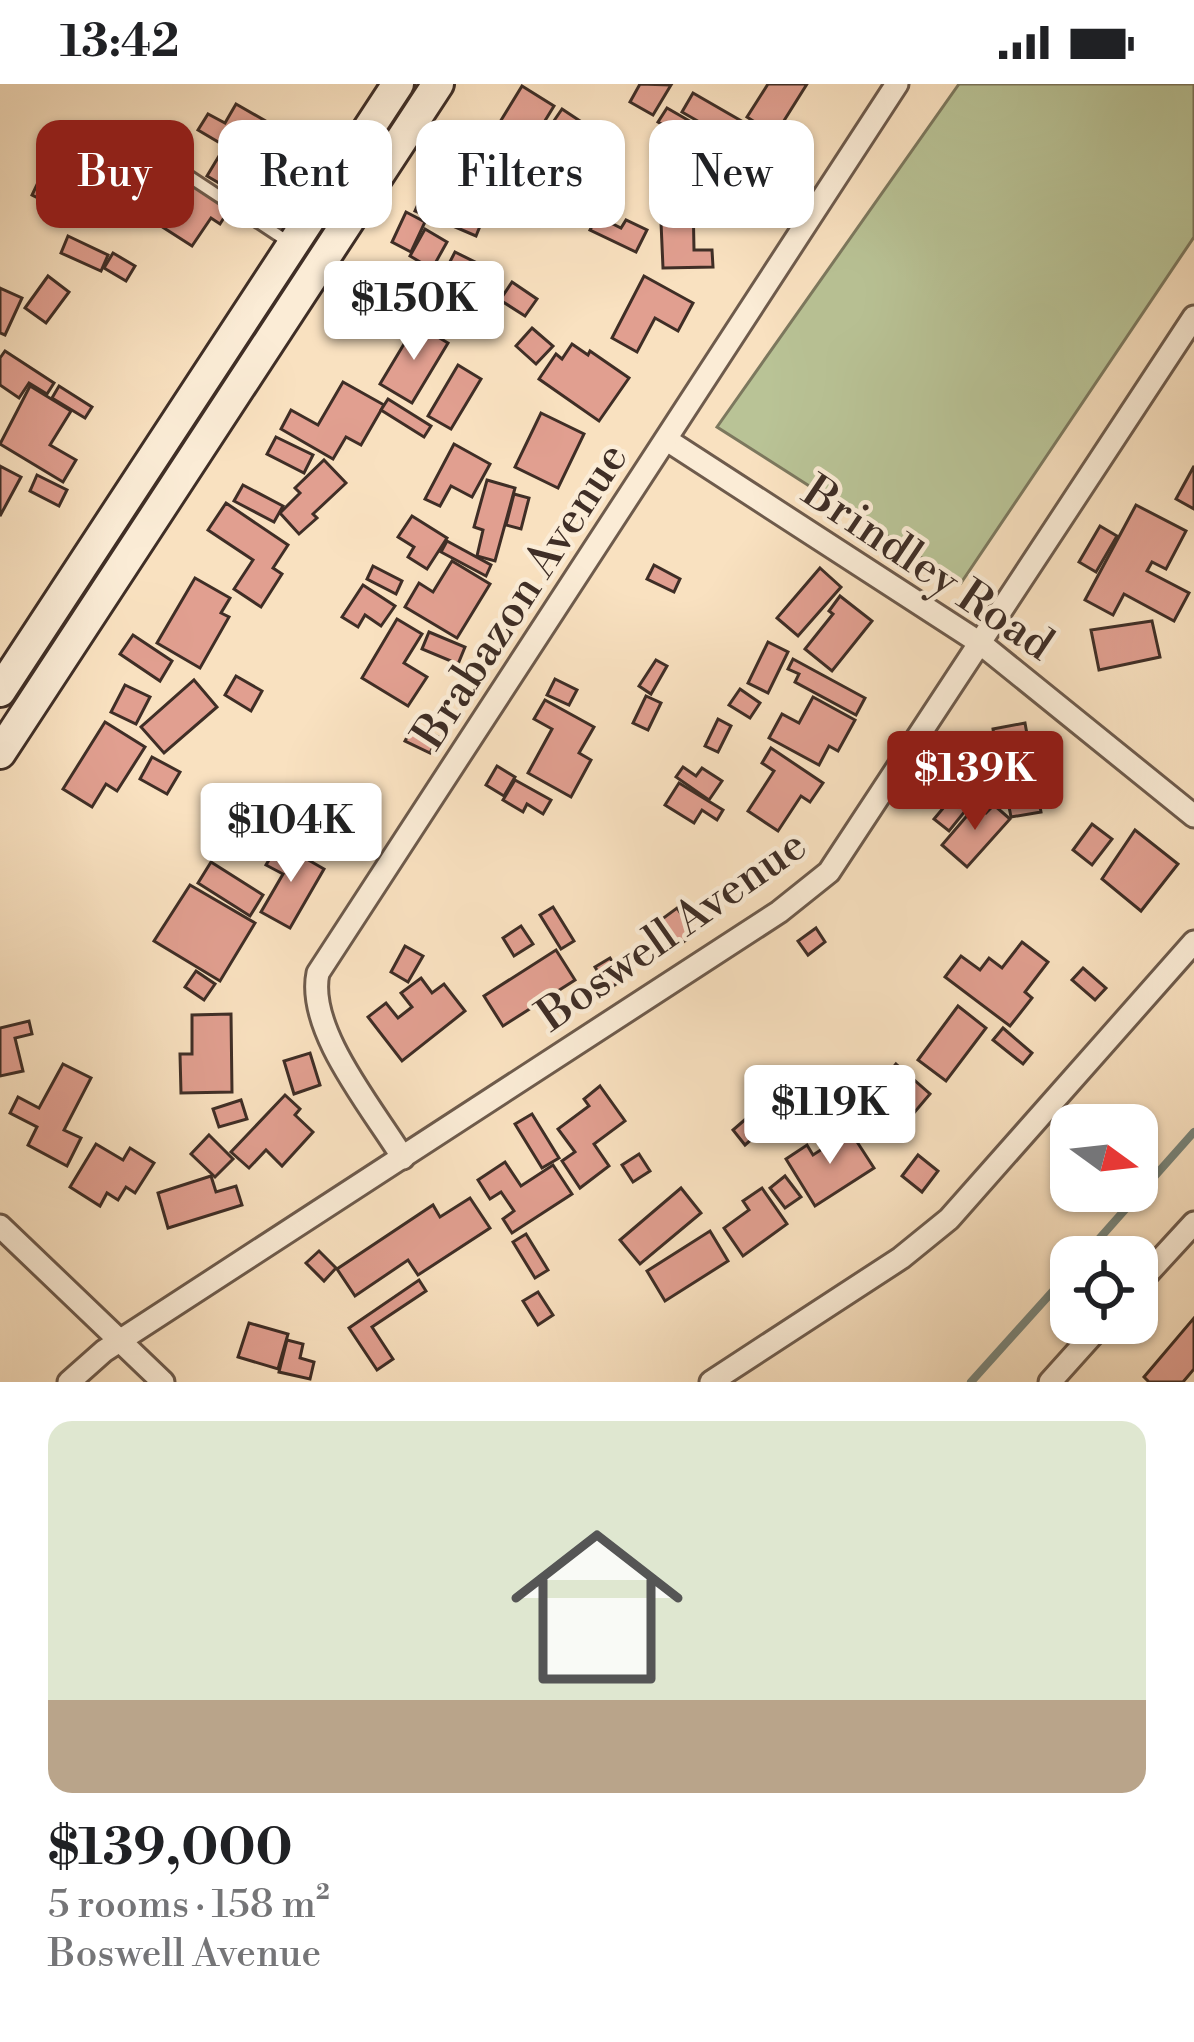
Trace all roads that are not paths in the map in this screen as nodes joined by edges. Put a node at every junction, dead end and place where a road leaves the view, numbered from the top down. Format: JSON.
{"nodes":[{"id":1,"x":398,"y":84,"type":"edge"},
{"id":2,"x":438,"y":84,"type":"edge"},
{"id":3,"x":897,"y":84,"type":"edge"},
{"id":4,"x":194,"y":180,"type":"edge"},
{"id":5,"x":293,"y":245,"type":"junction"},
{"id":6,"x":251,"y":309,"type":"junction"},
{"id":7,"x":1194,"y":317,"type":"edge"},
{"id":8,"x":276,"y":331,"type":"junction"},
{"id":9,"x":667,"y":440,"type":"junction"},
{"id":10,"x":980,"y":643,"type":"junction"},
{"id":11,"x":5,"y":683,"type":"edge"},
{"id":12,"x":37,"y":696,"type":"junction"},
{"id":13,"x":0,"y":753,"type":"edge"},
{"id":14,"x":1194,"y":816,"type":"edge"},
{"id":15,"x":1194,"y":942,"type":"edge"},
{"id":16,"x":403,"y":1158,"type":"junction"},
{"id":17,"x":1194,"y":1223,"type":"edge"},
{"id":18,"x":0,"y":1226,"type":"edge"},
{"id":19,"x":1158,"y":1262,"type":"edge"},
{"id":20,"x":120,"y":1341,"type":"junction"},
{"id":21,"x":1084,"y":1344,"type":"edge"},
{"id":22,"x":69,"y":1382,"type":"edge"},
{"id":23,"x":163,"y":1382,"type":"edge"},
{"id":24,"x":711,"y":1382,"type":"edge"},
{"id":25,"x":1050,"y":1382,"type":"edge"}],
"edges":[{"from":1,"to":5,"type":"main road"},
{"from":2,"to":8,"type":"main road"},
{"from":3,"to":9,"type":"street","name":"Brabazon Avenue"},
{"from":4,"to":5,"type":"lane"},
{"from":5,"to":6,"type":"main road"},
{"from":6,"to":8,"type":"main road"},
{"from":6,"to":11,"type":"main road"},
{"from":7,"to":10,"type":"street","name":"Boswell Avenue"},
{"from":8,"to":12,"type":"main road"},
{"from":9,"to":10,"type":"street","name":"Brindley Road"},
{"from":9,"to":16,"type":"street","name":"Brabazon Avenue"},
{"from":10,"to":14,"type":"street","name":"Brindley Road"},
{"from":10,"to":16,"type":"street","name":"Boswell Avenue"},
{"from":11,"to":12,"type":"main road"},
{"from":12,"to":13,"type":"main road"},
{"from":15,"to":24,"type":"street"},
{"from":16,"to":20,"type":"street","name":"Boswell Avenue"},
{"from":17,"to":19,"type":"street"},
{"from":18,"to":20,"type":"street"},
{"from":20,"to":22,"type":"street","name":"Boswell Avenue"},
{"from":20,"to":23,"type":"street"},
{"from":21,"to":25,"type":"street"}]}
